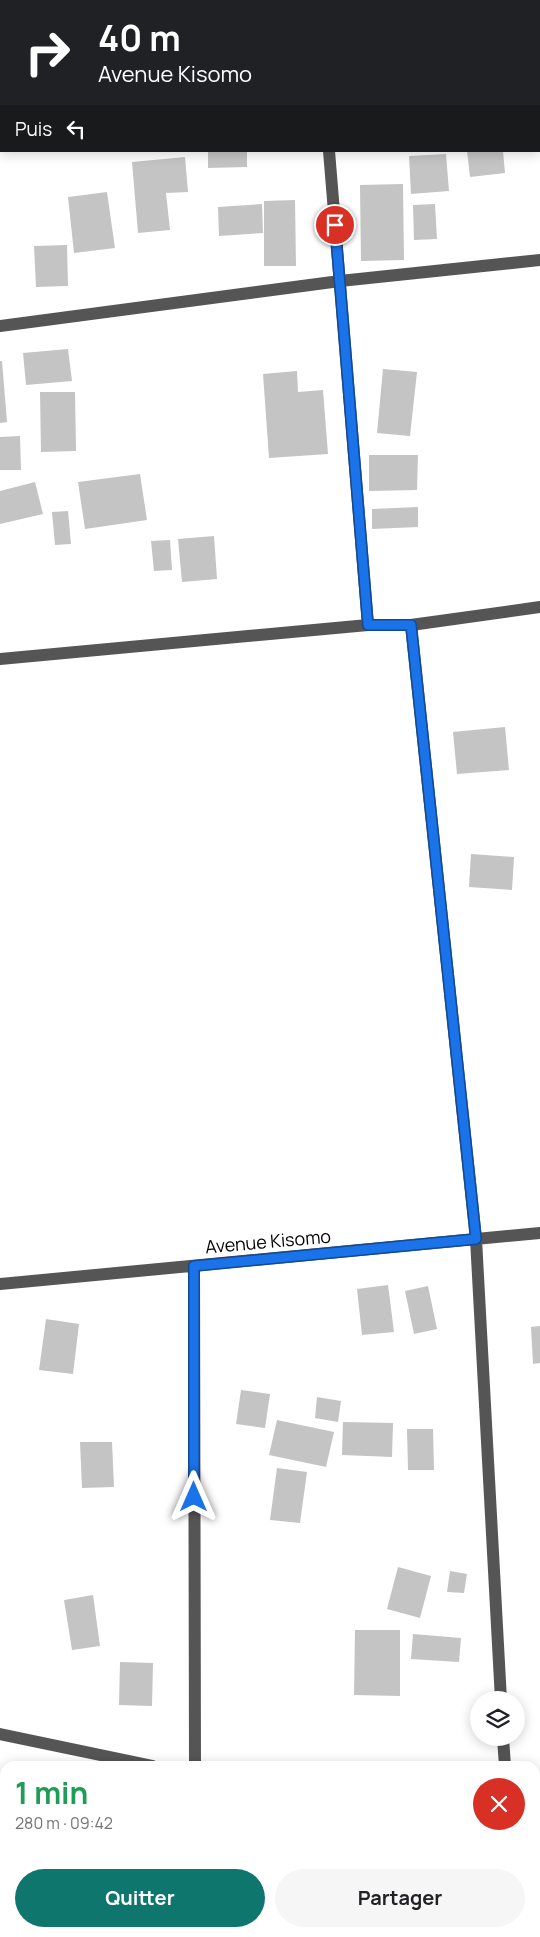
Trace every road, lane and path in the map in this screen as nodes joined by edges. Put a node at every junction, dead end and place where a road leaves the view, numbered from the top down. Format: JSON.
{"nodes":[{"id":1,"x":329,"y":152,"type":"edge"},
{"id":2,"x":540,"y":260,"type":"edge"},
{"id":3,"x":340,"y":281,"type":"junction"},
{"id":4,"x":0,"y":326,"type":"edge"},
{"id":5,"x":540,"y":607,"type":"edge"},
{"id":6,"x":368,"y":625,"type":"junction"},
{"id":7,"x":411,"y":625,"type":"junction"},
{"id":8,"x":0,"y":658,"type":"edge"},
{"id":9,"x":540,"y":1233,"type":"edge"},
{"id":10,"x":476,"y":1239,"type":"junction"},
{"id":11,"x":194,"y":1266,"type":"junction"},
{"id":12,"x":0,"y":1284,"type":"edge"},
{"id":13,"x":501,"y":1691,"type":"edge"},
{"id":14,"x":0,"y":1734,"type":"edge"},
{"id":15,"x":504,"y":1746,"type":"edge"},
{"id":16,"x":129,"y":1761,"type":"edge"},
{"id":17,"x":195,"y":1761,"type":"edge"},
{"id":18,"x":505,"y":1761,"type":"edge"}],
"edges":[{"from":1,"to":3,"type":"street"},
{"from":2,"to":3,"type":"street"},
{"from":3,"to":4,"type":"street"},
{"from":3,"to":6,"type":"street"},
{"from":5,"to":7,"type":"street"},
{"from":6,"to":7,"type":"street"},
{"from":6,"to":8,"type":"street"},
{"from":7,"to":10,"type":"street"},
{"from":9,"to":10,"type":"street","name":"Avenue Kisomo"},
{"from":10,"to":11,"type":"street","name":"Avenue Kisomo"},
{"from":10,"to":13,"type":"street"},
{"from":11,"to":12,"type":"street","name":"Avenue Kisomo"},
{"from":11,"to":17,"type":"street"},
{"from":14,"to":16,"type":"street"},
{"from":15,"to":18,"type":"street"}]}
